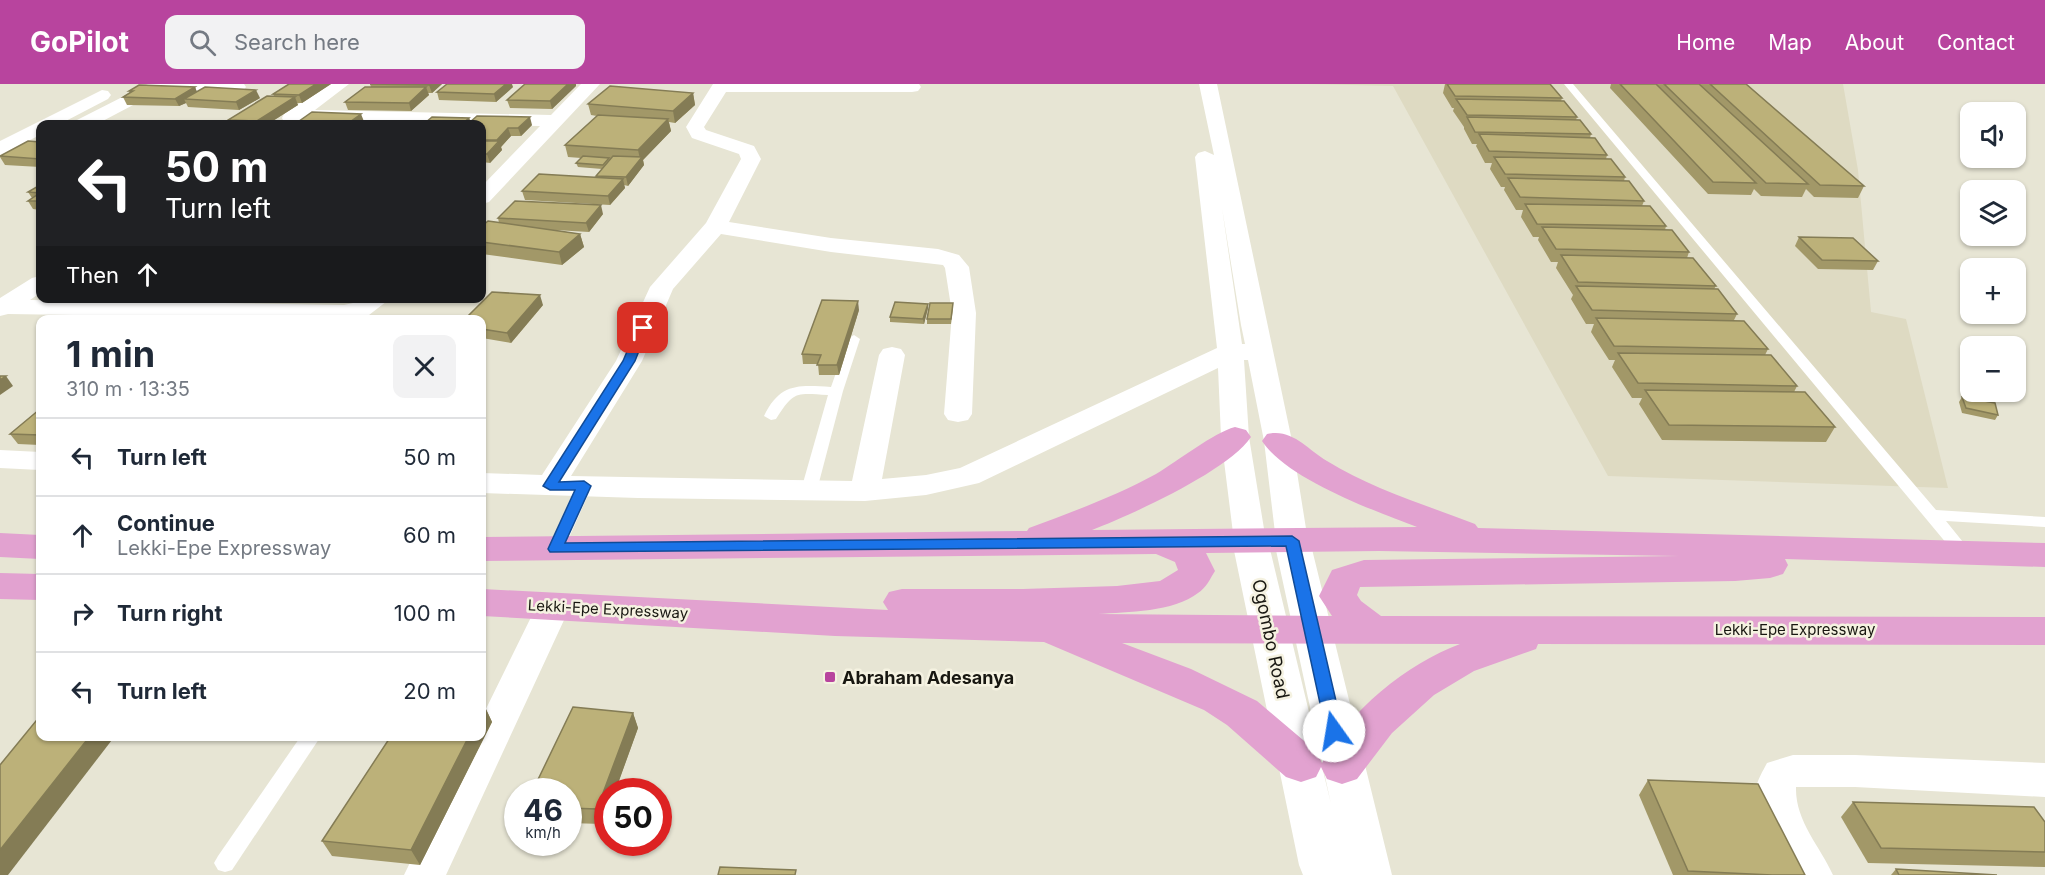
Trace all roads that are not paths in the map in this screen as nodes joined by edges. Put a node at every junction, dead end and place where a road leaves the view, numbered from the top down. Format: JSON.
{"nodes":[{"id":1,"x":123,"y":84,"type":"edge"},
{"id":2,"x":340,"y":84,"type":"edge"},
{"id":3,"x":591,"y":84,"type":"edge"},
{"id":4,"x":1208,"y":84,"type":"edge"},
{"id":5,"x":1568,"y":84,"type":"edge"},
{"id":6,"x":721,"y":86,"type":"edge"},
{"id":7,"x":237,"y":87,"type":"edge"},
{"id":8,"x":912,"y":87,"type":"dead end"},
{"id":9,"x":55,"y":120,"type":"edge"},
{"id":10,"x":92,"y":120,"type":"edge"},
{"id":11,"x":288,"y":120,"type":"edge"},
{"id":12,"x":486,"y":121,"type":"edge"},
{"id":13,"x":557,"y":121,"type":"junction"},
{"id":14,"x":36,"y":130,"type":"edge"},
{"id":15,"x":1220,"y":138,"type":"junction"},
{"id":16,"x":36,"y":143,"type":"edge"},
{"id":17,"x":4,"y":147,"type":"edge"},
{"id":18,"x":486,"y":194,"type":"edge"},
{"id":19,"x":716,"y":226,"type":"junction"},
{"id":20,"x":36,"y":286,"type":"edge"},
{"id":21,"x":371,"y":303,"type":"edge"},
{"id":22,"x":1,"y":308,"type":"edge"},
{"id":23,"x":854,"y":339,"type":"dead end"},
{"id":24,"x":1230,"y":352,"type":"junction"},
{"id":25,"x":1259,"y":352,"type":"junction"},
{"id":26,"x":892,"y":355,"type":"dead end"},
{"id":27,"x":836,"y":391,"type":"junction"},
{"id":28,"x":958,"y":414,"type":"dead end"},
{"id":29,"x":771,"y":416,"type":"dead end"},
{"id":30,"x":1235,"y":437,"type":"junction"},
{"id":31,"x":1278,"y":441,"type":"junction"},
{"id":32,"x":0,"y":459,"type":"edge"},
{"id":33,"x":36,"y":461,"type":"edge"},
{"id":34,"x":486,"y":483,"type":"edge"},
{"id":35,"x":550,"y":486,"type":"junction"},
{"id":36,"x":584,"y":486,"type":"junction"},
{"id":37,"x":809,"y":490,"type":"junction"},
{"id":38,"x":866,"y":491,"type":"junction"},
{"id":39,"x":1931,"y":514,"type":"junction"},
{"id":40,"x":2045,"y":522,"type":"edge"},
{"id":41,"x":1292,"y":541,"type":"junction"},
{"id":42,"x":1487,"y":541,"type":"junction"},
{"id":43,"x":1250,"y":542,"type":"junction"},
{"id":44,"x":1164,"y":543,"type":"junction"},
{"id":45,"x":0,"y":545,"type":"edge"},
{"id":46,"x":1017,"y":545,"type":"junction"},
{"id":47,"x":36,"y":547,"type":"edge"},
{"id":48,"x":486,"y":549,"type":"edge"},
{"id":49,"x":556,"y":549,"type":"junction"},
{"id":50,"x":1925,"y":551,"type":"junction"},
{"id":51,"x":1963,"y":552,"type":"junction"},
{"id":52,"x":2045,"y":555,"type":"edge"},
{"id":53,"x":0,"y":586,"type":"edge"},
{"id":54,"x":36,"y":587,"type":"edge"},
{"id":55,"x":486,"y":603,"type":"edge"},
{"id":56,"x":554,"y":605,"type":"junction"},
{"id":57,"x":670,"y":612,"type":"junction"},
{"id":58,"x":1041,"y":627,"type":"junction"},
{"id":59,"x":1372,"y":629,"type":"junction"},
{"id":60,"x":1270,"y":630,"type":"junction"},
{"id":61,"x":1311,"y":631,"type":"junction"},
{"id":62,"x":1546,"y":631,"type":"junction"},
{"id":63,"x":2045,"y":631,"type":"edge"},
{"id":64,"x":309,"y":741,"type":"edge"},
{"id":65,"x":1301,"y":764,"type":"junction"},
{"id":66,"x":1342,"y":766,"type":"junction"},
{"id":67,"x":2045,"y":780,"type":"edge"},
{"id":68,"x":225,"y":863,"type":"dead end"},
{"id":69,"x":425,"y":875,"type":"edge"},
{"id":70,"x":1328,"y":875,"type":"edge"},
{"id":71,"x":1369,"y":875,"type":"edge"},
{"id":72,"x":1812,"y":875,"type":"edge"}],
"edges":[{"from":1,"to":9,"type":"street"},
{"from":2,"to":11,"type":"street"},
{"from":3,"to":13,"type":"street"},
{"from":4,"to":15,"type":"street"},
{"from":5,"to":39,"type":"lane"},
{"from":6,"to":8,"type":"street"},
{"from":6,"to":19,"type":"street"},
{"from":7,"to":10,"type":"street"},
{"from":12,"to":13,"type":"street"},
{"from":13,"to":18,"type":"street"},
{"from":14,"to":17,"type":"street"},
{"from":15,"to":24,"type":"street"},
{"from":15,"to":25,"type":"street"},
{"from":16,"to":17,"type":"street"},
{"from":19,"to":28,"type":"street"},
{"from":19,"to":35,"type":"street"},
{"from":20,"to":22,"type":"street"},
{"from":21,"to":22,"type":"street"},
{"from":23,"to":27,"type":"lane"},
{"from":24,"to":25,"type":"street"},
{"from":24,"to":30,"type":"street"},
{"from":24,"to":38,"type":"street"},
{"from":25,"to":31,"type":"street"},
{"from":26,"to":38,"type":"street"},
{"from":27,"to":29,"type":"lane"},
{"from":27,"to":37,"type":"lane"},
{"from":30,"to":43,"type":"street"},
{"from":30,"to":46,"type":"highway"},
{"from":31,"to":41,"type":"street"},
{"from":31,"to":42,"type":"highway"},
{"from":32,"to":33,"type":"street"},
{"from":34,"to":35,"type":"street"},
{"from":35,"to":36,"type":"street"},
{"from":36,"to":37,"type":"street"},
{"from":36,"to":49,"type":"lane"},
{"from":37,"to":38,"type":"street"},
{"from":39,"to":40,"type":"lane"},
{"from":39,"to":51,"type":"lane"},
{"from":41,"to":42,"type":"highway"},
{"from":41,"to":43,"type":"highway"},
{"from":41,"to":61,"type":"main road"},
{"from":42,"to":50,"type":"highway"},
{"from":43,"to":44,"type":"highway"},
{"from":43,"to":60,"type":"main road","name":"Ogombo Road"},
{"from":44,"to":46,"type":"highway"},
{"from":44,"to":57,"type":"highway"},
{"from":45,"to":47,"type":"highway"},
{"from":46,"to":49,"type":"highway"},
{"from":48,"to":49,"type":"highway"},
{"from":50,"to":51,"type":"highway"},
{"from":50,"to":59,"type":"highway"},
{"from":51,"to":52,"type":"highway"},
{"from":53,"to":54,"type":"highway"},
{"from":55,"to":56,"type":"highway","name":"Lekki-Epe Expressway"},
{"from":56,"to":57,"type":"highway","name":"Lekki-Epe Expressway"},
{"from":56,"to":69,"type":"street"},
{"from":57,"to":58,"type":"highway","name":"Lekki-Epe Expressway"},
{"from":58,"to":60,"type":"highway","name":"Lekki-Epe Expressway"},
{"from":58,"to":65,"type":"highway"},
{"from":59,"to":61,"type":"highway","name":"Lekki-Epe Expressway"},
{"from":59,"to":62,"type":"highway","name":"Lekki-Epe Expressway"},
{"from":60,"to":61,"type":"highway","name":"Lekki-Epe Expressway"},
{"from":60,"to":65,"type":"main road","name":"Ogombo Road"},
{"from":61,"to":66,"type":"main road"},
{"from":62,"to":63,"type":"highway","name":"Lekki-Epe Expressway"},
{"from":62,"to":66,"type":"highway"},
{"from":64,"to":68,"type":"lane"},
{"from":65,"to":70,"type":"main road","name":"Ogombo Road"},
{"from":66,"to":71,"type":"main road"},
{"from":67,"to":72,"type":"street"}]}
